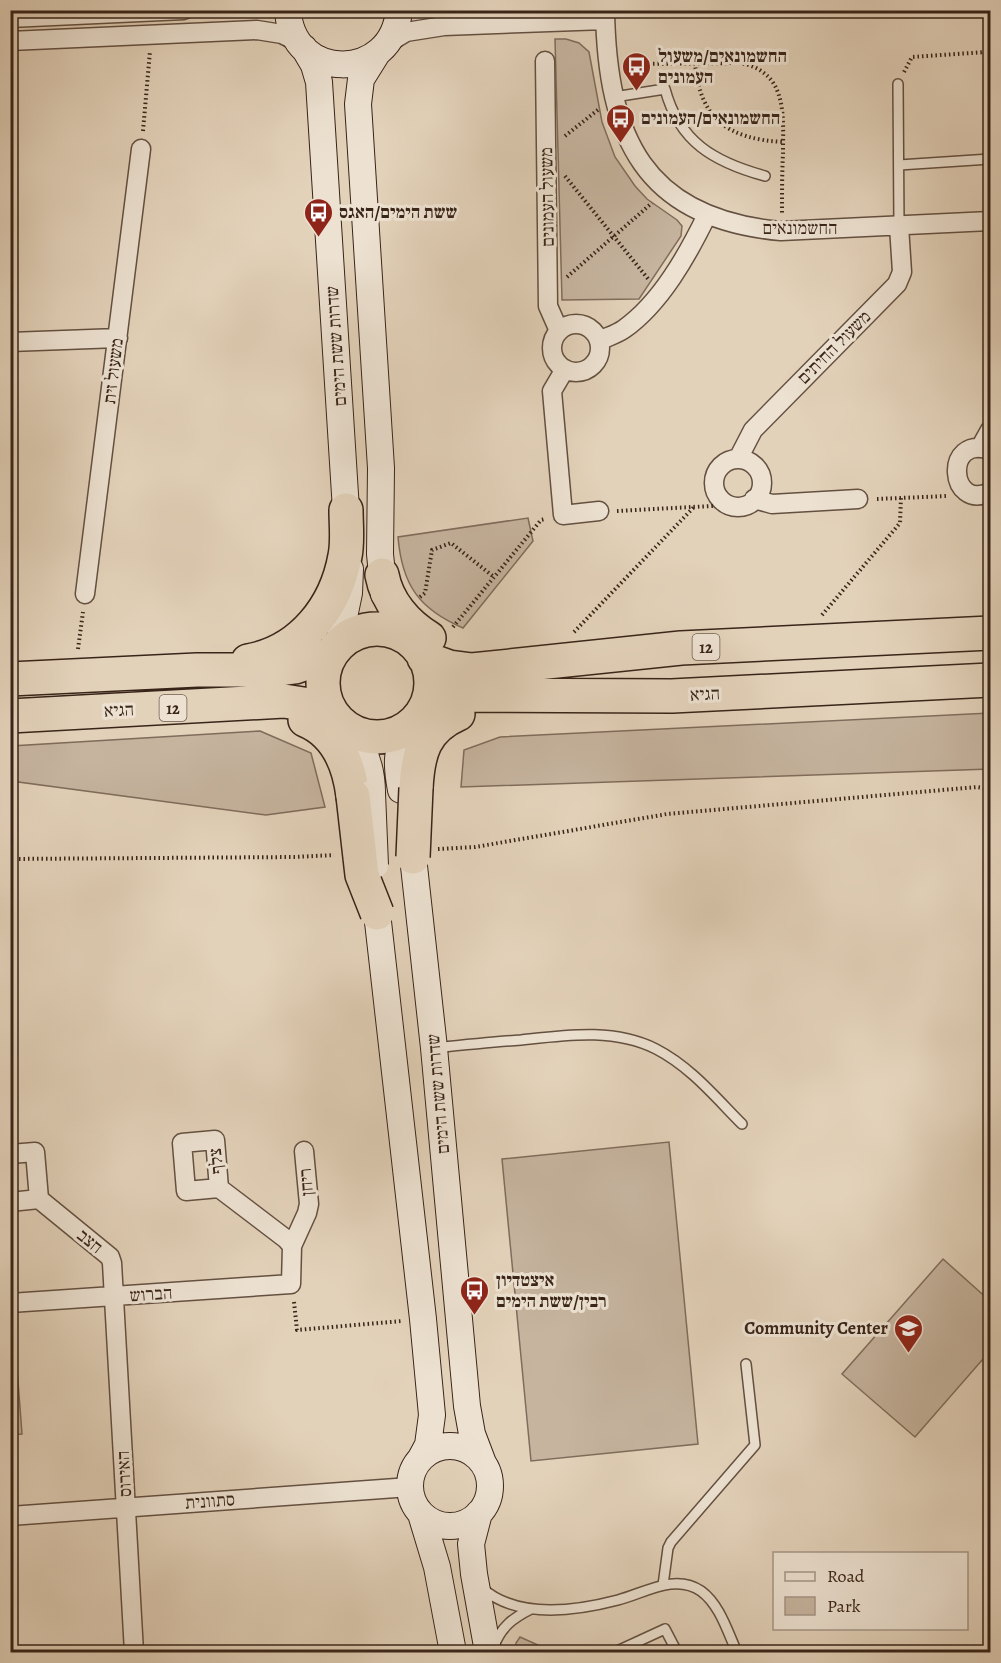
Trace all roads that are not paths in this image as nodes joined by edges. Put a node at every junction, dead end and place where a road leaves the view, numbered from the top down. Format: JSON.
{"nodes":[{"id":1,"x":184,"y":10,"type":"edge"},
{"id":2,"x":288,"y":10,"type":"edge"},
{"id":3,"x":399,"y":10,"type":"edge"},
{"id":4,"x":605,"y":15,"type":"edge"},
{"id":5,"x":10,"y":18,"type":"edge"},
{"id":6,"x":10,"y":41,"type":"edge"},
{"id":7,"x":301,"y":45,"type":"junction"},
{"id":8,"x":382,"y":49,"type":"junction"},
{"id":9,"x":545,"y":61,"type":"dead end"},
{"id":10,"x":898,"y":84,"type":"road end"},
{"id":11,"x":614,"y":97,"type":"junction"},
{"id":12,"x":141,"y":149,"type":"road end"},
{"id":13,"x":990,"y":159,"type":"edge"},
{"id":14,"x":899,"y":165,"type":"junction"},
{"id":15,"x":765,"y":176,"type":"dead end"},
{"id":16,"x":707,"y":215,"type":"junction"},
{"id":17,"x":990,"y":221,"type":"edge"},
{"id":18,"x":900,"y":226,"type":"junction"},
{"id":19,"x":559,"y":331,"type":"junction"},
{"id":20,"x":118,"y":338,"type":"junction"},
{"id":21,"x":599,"y":341,"type":"junction"},
{"id":22,"x":10,"y":342,"type":"edge"},
{"id":23,"x":565,"y":369,"type":"junction"},
{"id":24,"x":990,"y":430,"type":"edge"},
{"id":25,"x":985,"y":449,"type":"edge"},
{"id":26,"x":738,"y":459,"type":"junction"},
{"id":27,"x":983,"y":494,"type":"edge"},
{"id":28,"x":754,"y":500,"type":"junction"},
{"id":29,"x":858,"y":500,"type":"road end"},
{"id":30,"x":346,"y":510,"type":"junction"},
{"id":31,"x":599,"y":511,"type":"road end"},
{"id":32,"x":382,"y":575,"type":"joint"},
{"id":33,"x":85,"y":594,"type":"road end"},
{"id":34,"x":990,"y":633,"type":"edge"},
{"id":35,"x":417,"y":638,"type":"junction"},
{"id":36,"x":681,"y":648,"type":"junction"},
{"id":37,"x":334,"y":650,"type":"junction"},
{"id":38,"x":197,"y":670,"type":"junction"},
{"id":39,"x":10,"y":679,"type":"edge"},
{"id":40,"x":990,"y":680,"type":"edge"},
{"id":41,"x":589,"y":695,"type":"junction"},
{"id":42,"x":197,"y":706,"type":"junction"},
{"id":43,"x":10,"y":716,"type":"edge"},
{"id":44,"x":415,"y":719,"type":"junction"},
{"id":45,"x":340,"y":721,"type":"junction"},
{"id":46,"x":408,"y":789,"type":"junction"},
{"id":47,"x":363,"y":795,"type":"junction"},
{"id":48,"x":421,"y":854,"type":"joint"},
{"id":49,"x":377,"y":913,"type":"joint"},
{"id":50,"x":434,"y":1048,"type":"junction"},
{"id":51,"x":742,"y":1124,"type":"dead end"},
{"id":52,"x":304,"y":1151,"type":"dead end"},
{"id":53,"x":10,"y":1154,"type":"edge"},
{"id":54,"x":219,"y":1188,"type":"dead end"},
{"id":55,"x":39,"y":1199,"type":"junction"},
{"id":56,"x":10,"y":1202,"type":"edge"},
{"id":57,"x":292,"y":1246,"type":"junction"},
{"id":58,"x":114,"y":1296,"type":"junction"},
{"id":59,"x":10,"y":1303,"type":"edge"},
{"id":60,"x":746,"y":1364,"type":"dead end"},
{"id":61,"x":421,"y":1458,"type":"junction"},
{"id":62,"x":483,"y":1463,"type":"junction"},
{"id":63,"x":410,"y":1486,"type":"junction"},
{"id":64,"x":126,"y":1507,"type":"junction"},
{"id":65,"x":479,"y":1513,"type":"junction"},
{"id":66,"x":421,"y":1514,"type":"junction"},
{"id":67,"x":10,"y":1516,"type":"edge"},
{"id":68,"x":476,"y":1582,"type":"junction"},
{"id":69,"x":663,"y":1585,"type":"junction"},
{"id":70,"x":531,"y":1609,"type":"junction"},
{"id":71,"x":632,"y":1649,"type":"edge"},
{"id":72,"x":134,"y":1653,"type":"edge"},
{"id":73,"x":453,"y":1653,"type":"edge"},
{"id":74,"x":490,"y":1653,"type":"edge"},
{"id":75,"x":615,"y":1653,"type":"edge"},
{"id":76,"x":677,"y":1653,"type":"edge"},
{"id":77,"x":730,"y":1653,"type":"edge"}],
"edges":[{"from":1,"to":5,"type":"street"},
{"from":2,"to":7,"type":"main road","name":"שדרות ששת הימים"},
{"from":3,"to":8,"type":"main road","name":"שדרות ששת הימים"},
{"from":4,"to":8,"type":"street","name":"החשמונאים"},
{"from":4,"to":11,"type":"street","name":"החשמונאים"},
{"from":6,"to":7,"type":"street"},
{"from":7,"to":8,"type":"main road"},
{"from":7,"to":30,"type":"main road","name":"שדרות ששת הימים"},
{"from":8,"to":32,"type":"main road","name":"שדרות ששת הימים"},
{"from":9,"to":19,"type":"street","name":"משעול העמונים"},
{"from":10,"to":14,"type":"lane"},
{"from":11,"to":15,"type":"lane"},
{"from":11,"to":16,"type":"street","name":"החשמונאים"},
{"from":12,"to":20,"type":"street","name":"משעול זית"},
{"from":13,"to":14,"type":"lane"},
{"from":14,"to":18,"type":"lane"},
{"from":16,"to":18,"type":"street","name":"החשמונאים"},
{"from":16,"to":21,"type":"street"},
{"from":17,"to":18,"type":"street","name":"החשמונאים"},
{"from":18,"to":26,"type":"street","name":"משעול החיתים"},
{"from":19,"to":21,"type":"street"},
{"from":19,"to":23,"type":"street"},
{"from":20,"to":22,"type":"street"},
{"from":20,"to":33,"type":"street","name":"משעול זית"},
{"from":21,"to":23,"type":"street"},
{"from":23,"to":31,"type":"street"},
{"from":24,"to":25,"type":"street"},
{"from":25,"to":27,"type":"street"},
{"from":26,"to":28,"type":"street"},
{"from":26,"to":28,"type":"street"},
{"from":28,"to":29,"type":"street"},
{"from":30,"to":37,"type":"main road","name":"שדרות ששת הימים"},
{"from":30,"to":38,"type":"highway"},
{"from":32,"to":35,"type":"highway"},
{"from":34,"to":36,"type":"highway","number":"12"},
{"from":35,"to":36,"type":"highway"},
{"from":35,"to":36,"type":"highway","number":"12"},
{"from":35,"to":37,"type":"highway","number":"12"},
{"from":35,"to":44,"type":"highway"},
{"from":37,"to":38,"type":"highway","name":"הגיא","number":"12"},
{"from":37,"to":45,"type":"highway"},
{"from":38,"to":39,"type":"highway","name":"הגיא","number":"12"},
{"from":40,"to":41,"type":"highway","name":"הגיא","number":"12"},
{"from":41,"to":44,"type":"highway","name":"הגיא","number":"12"},
{"from":41,"to":46,"type":"highway"},
{"from":42,"to":43,"type":"highway","name":"הגיא","number":"12"},
{"from":42,"to":45,"type":"highway","name":"הגיא","number":"12"},
{"from":42,"to":47,"type":"highway"},
{"from":44,"to":45,"type":"highway","number":"12"},
{"from":44,"to":46,"type":"main road"},
{"from":45,"to":47,"type":"main road"},
{"from":46,"to":48,"type":"highway","bridge":true},
{"from":47,"to":49,"type":"highway","bridge":true},
{"from":48,"to":50,"type":"main road","name":"שדרות ששת הימים"},
{"from":49,"to":61,"type":"main road"},
{"from":50,"to":51,"type":"lane"},
{"from":50,"to":62,"type":"main road","name":"שדרות ששת הימים"},
{"from":52,"to":57,"type":"street","name":"ריחן"},
{"from":53,"to":55,"type":"street"},
{"from":54,"to":57,"type":"street","name":"צלף"},
{"from":55,"to":56,"type":"street"},
{"from":55,"to":58,"type":"street","name":"חצב"},
{"from":57,"to":58,"type":"street","name":"הברוש"},
{"from":58,"to":59,"type":"street","name":"הברוש"},
{"from":58,"to":64,"type":"street","name":"האירוס"},
{"from":60,"to":69,"type":"lane"},
{"from":61,"to":62,"type":"main road"},
{"from":61,"to":63,"type":"main road"},
{"from":62,"to":65,"type":"main road"},
{"from":63,"to":64,"type":"street","name":"סתוונית"},
{"from":63,"to":66,"type":"main road"},
{"from":64,"to":67,"type":"street","name":"סתוונית"},
{"from":64,"to":72,"type":"street","name":"האירוס"},
{"from":65,"to":66,"type":"main road"},
{"from":65,"to":68,"type":"main road"},
{"from":66,"to":73,"type":"main road"},
{"from":68,"to":70,"type":"lane"},
{"from":68,"to":74,"type":"main road"},
{"from":69,"to":70,"type":"lane"},
{"from":69,"to":77,"type":"lane"},
{"from":70,"to":74,"type":"lane"},
{"from":71,"to":75,"type":"lane"},
{"from":71,"to":76,"type":"lane"}]}
